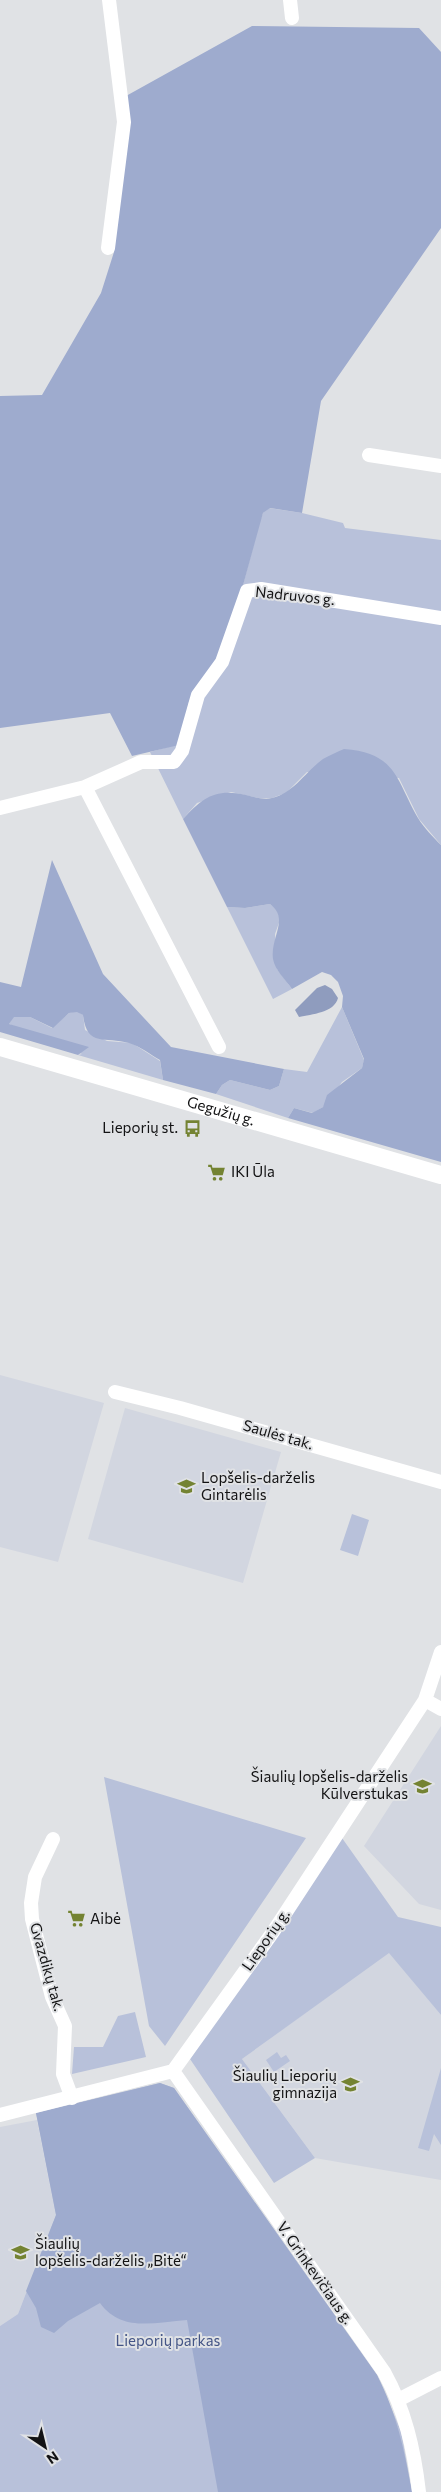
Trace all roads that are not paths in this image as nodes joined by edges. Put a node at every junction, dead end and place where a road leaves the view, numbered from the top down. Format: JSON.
{"nodes":[{"id":1,"x":109,"y":0,"type":"edge"},
{"id":2,"x":290,"y":0,"type":"edge"},
{"id":3,"x":292,"y":18,"type":"dead end"},
{"id":4,"x":108,"y":248,"type":"dead end"},
{"id":5,"x":369,"y":455,"type":"dead end"},
{"id":6,"x":441,"y":466,"type":"edge"},
{"id":7,"x":441,"y":618,"type":"edge"},
{"id":8,"x":85,"y":787,"type":"junction"},
{"id":9,"x":0,"y":808,"type":"edge"},
{"id":10,"x":0,"y":1047,"type":"edge"},
{"id":11,"x":219,"y":1048,"type":"dead end"},
{"id":12,"x":441,"y":1175,"type":"edge"},
{"id":13,"x":115,"y":1392,"type":"dead end"},
{"id":14,"x":441,"y":1482,"type":"edge"},
{"id":15,"x":441,"y":1652,"type":"edge"},
{"id":16,"x":425,"y":1700,"type":"junction"},
{"id":17,"x":441,"y":1709,"type":"edge"},
{"id":18,"x":53,"y":1838,"type":"dead end"},
{"id":19,"x":173,"y":2071,"type":"junction"},
{"id":20,"x":72,"y":2098,"type":"junction"},
{"id":21,"x":0,"y":2115,"type":"edge"},
{"id":22,"x":441,"y":2378,"type":"edge"},
{"id":23,"x":398,"y":2400,"type":"junction"},
{"id":24,"x":419,"y":2492,"type":"edge"}],
"edges":[{"from":1,"to":4,"type":"street"},
{"from":2,"to":3,"type":"street"},
{"from":5,"to":6,"type":"street"},
{"from":7,"to":8,"type":"street","name":"Nadruvos g."},
{"from":8,"to":9,"type":"street","name":"Nadruvos g."},
{"from":8,"to":11,"type":"street"},
{"from":10,"to":12,"type":"main road","name":"Gegužių g."},
{"from":13,"to":14,"type":"street","name":"Saulės tak."},
{"from":15,"to":16,"type":"street","name":"Lieporių g."},
{"from":16,"to":17,"type":"street"},
{"from":16,"to":19,"type":"street","name":"Lieporių g."},
{"from":18,"to":20,"type":"street","name":"Gvazdikų tak."},
{"from":19,"to":20,"type":"street"},
{"from":19,"to":23,"type":"street","name":"V. Grinkevičiaus g."},
{"from":20,"to":21,"type":"street"},
{"from":22,"to":23,"type":"street"},
{"from":23,"to":24,"type":"street","name":"V. Grinkevičiaus g."}]}
